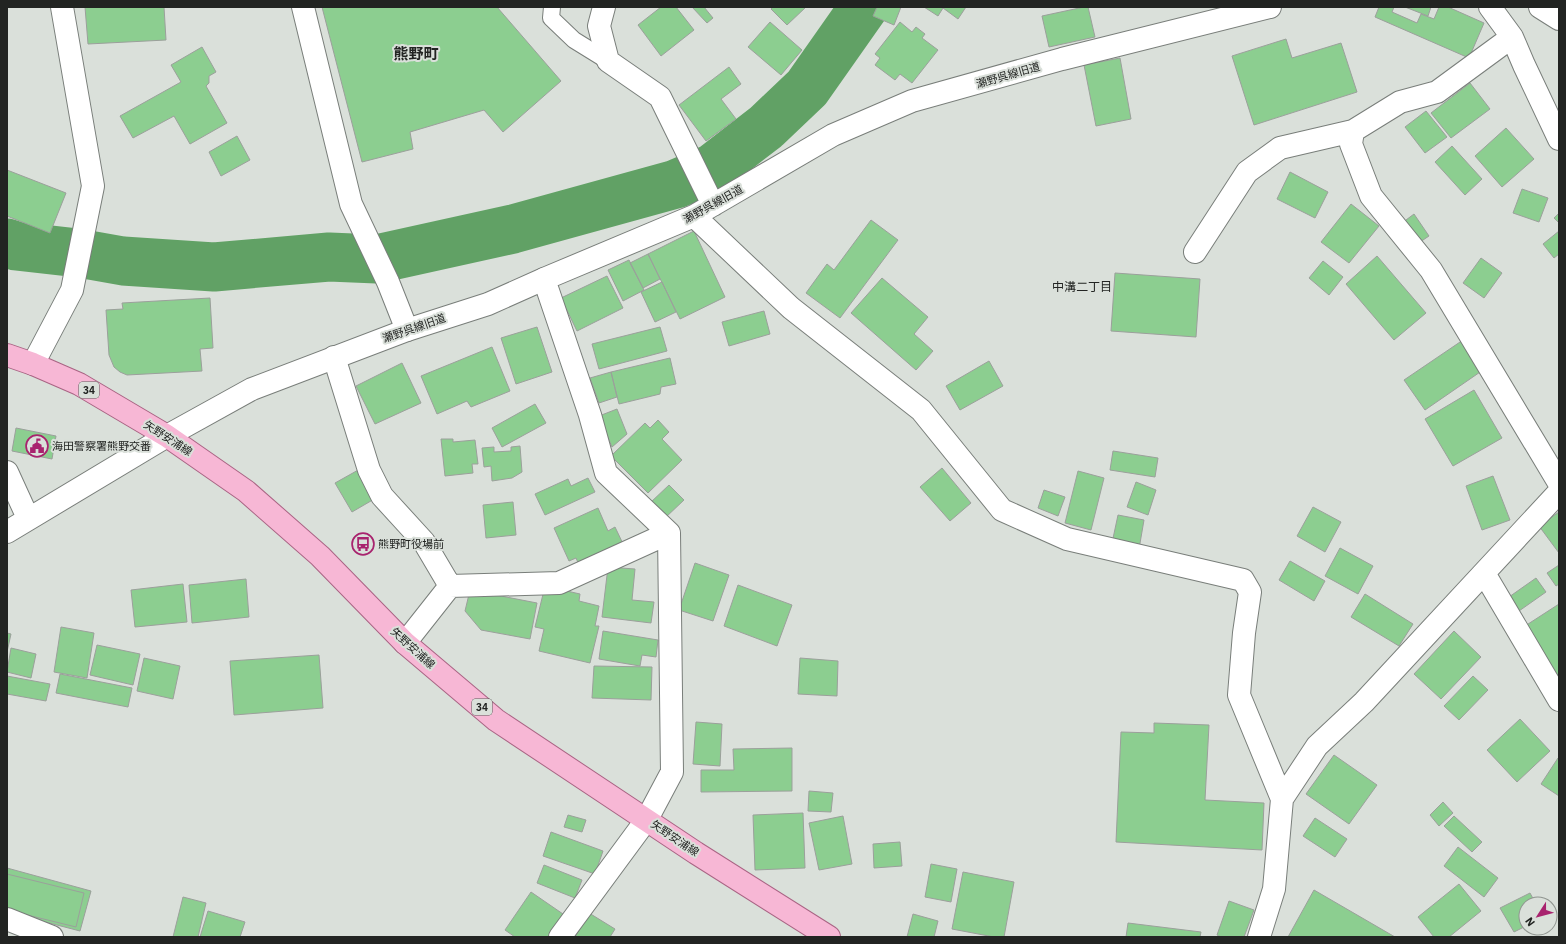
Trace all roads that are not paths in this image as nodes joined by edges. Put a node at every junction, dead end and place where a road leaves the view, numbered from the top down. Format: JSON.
{"nodes":[{"id":1,"x":62,"y":7,"type":"edge"},
{"id":2,"x":303,"y":7,"type":"edge"},
{"id":3,"x":552,"y":7,"type":"edge"},
{"id":4,"x":604,"y":7,"type":"edge"},
{"id":5,"x":1270,"y":7,"type":"edge"},
{"id":6,"x":1490,"y":7,"type":"edge"},
{"id":7,"x":1540,"y":7,"type":"edge"},
{"id":8,"x":1559,"y":19,"type":"edge"},
{"id":9,"x":1512,"y":38,"type":"junction"},
{"id":10,"x":608,"y":61,"type":"junction"},
{"id":11,"x":1353,"y":131,"type":"junction"},
{"id":12,"x":1559,"y":139,"type":"edge"},
{"id":13,"x":709,"y":197,"type":"junction"},
{"id":14,"x":694,"y":216,"type":"junction"},
{"id":15,"x":1195,"y":252,"type":"dead end"},
{"id":16,"x":544,"y":279,"type":"junction"},
{"id":17,"x":407,"y":330,"type":"junction"},
{"id":18,"x":334,"y":357,"type":"junction"},
{"id":19,"x":7,"y":358,"type":"edge"},
{"id":20,"x":33,"y":364,"type":"junction"},
{"id":21,"x":167,"y":436,"type":"junction"},
{"id":22,"x":7,"y":472,"type":"edge"},
{"id":23,"x":1559,"y":483,"type":"edge"},
{"id":24,"x":1559,"y":492,"type":"edge"},
{"id":25,"x":28,"y":518,"type":"junction"},
{"id":26,"x":7,"y":532,"type":"edge"},
{"id":27,"x":669,"y":533,"type":"junction"},
{"id":28,"x":1484,"y":573,"type":"junction"},
{"id":29,"x":450,"y":586,"type":"junction"},
{"id":30,"x":405,"y":643,"type":"junction"},
{"id":31,"x":1559,"y":700,"type":"edge"},
{"id":32,"x":1282,"y":800,"type":"junction"},
{"id":33,"x":647,"y":819,"type":"junction"},
{"id":34,"x":7,"y":919,"type":"edge"},
{"id":35,"x":49,"y":936,"type":"edge"},
{"id":36,"x":560,"y":937,"type":"edge"},
{"id":37,"x":828,"y":937,"type":"edge"},
{"id":38,"x":1259,"y":937,"type":"edge"}],
"edges":[{"from":1,"to":20,"type":"street"},
{"from":2,"to":17,"type":"street"},
{"from":3,"to":10,"type":"lane"},
{"from":4,"to":10,"type":"street"},
{"from":5,"to":13,"type":"street","name":"瀬野呉線旧道"},
{"from":6,"to":9,"type":"street"},
{"from":7,"to":8,"type":"street"},
{"from":9,"to":11,"type":"street"},
{"from":9,"to":12,"type":"street"},
{"from":10,"to":13,"type":"street"},
{"from":11,"to":15,"type":"street"},
{"from":11,"to":23,"type":"street"},
{"from":13,"to":14,"type":"street","name":"瀬野呉線旧道"},
{"from":14,"to":16,"type":"street","name":"瀬野呉線旧道"},
{"from":14,"to":32,"type":"street"},
{"from":16,"to":17,"type":"street","name":"瀬野呉線旧道"},
{"from":16,"to":27,"type":"street"},
{"from":17,"to":18,"type":"street","name":"瀬野呉線旧道"},
{"from":18,"to":21,"type":"street","name":"瀬野呉線旧道"},
{"from":18,"to":29,"type":"street"},
{"from":19,"to":20,"type":"main road","name":"矢野安浦線","number":"34"},
{"from":20,"to":21,"type":"main road","name":"矢野安浦線","number":"34"},
{"from":21,"to":25,"type":"street","name":"瀬野呉線旧道"},
{"from":21,"to":30,"type":"main road","name":"矢野安浦線","number":"34"},
{"from":22,"to":25,"type":"street"},
{"from":24,"to":28,"type":"street"},
{"from":25,"to":26,"type":"street","name":"瀬野呉線旧道"},
{"from":27,"to":29,"type":"street"},
{"from":27,"to":33,"type":"street"},
{"from":28,"to":31,"type":"street"},
{"from":28,"to":32,"type":"street"},
{"from":29,"to":30,"type":"street"},
{"from":30,"to":33,"type":"main road","name":"矢野安浦線","number":"34"},
{"from":32,"to":38,"type":"street"},
{"from":33,"to":36,"type":"street"},
{"from":33,"to":37,"type":"main road","name":"矢野安浦線","number":"34"},
{"from":34,"to":35,"type":"street"}]}
